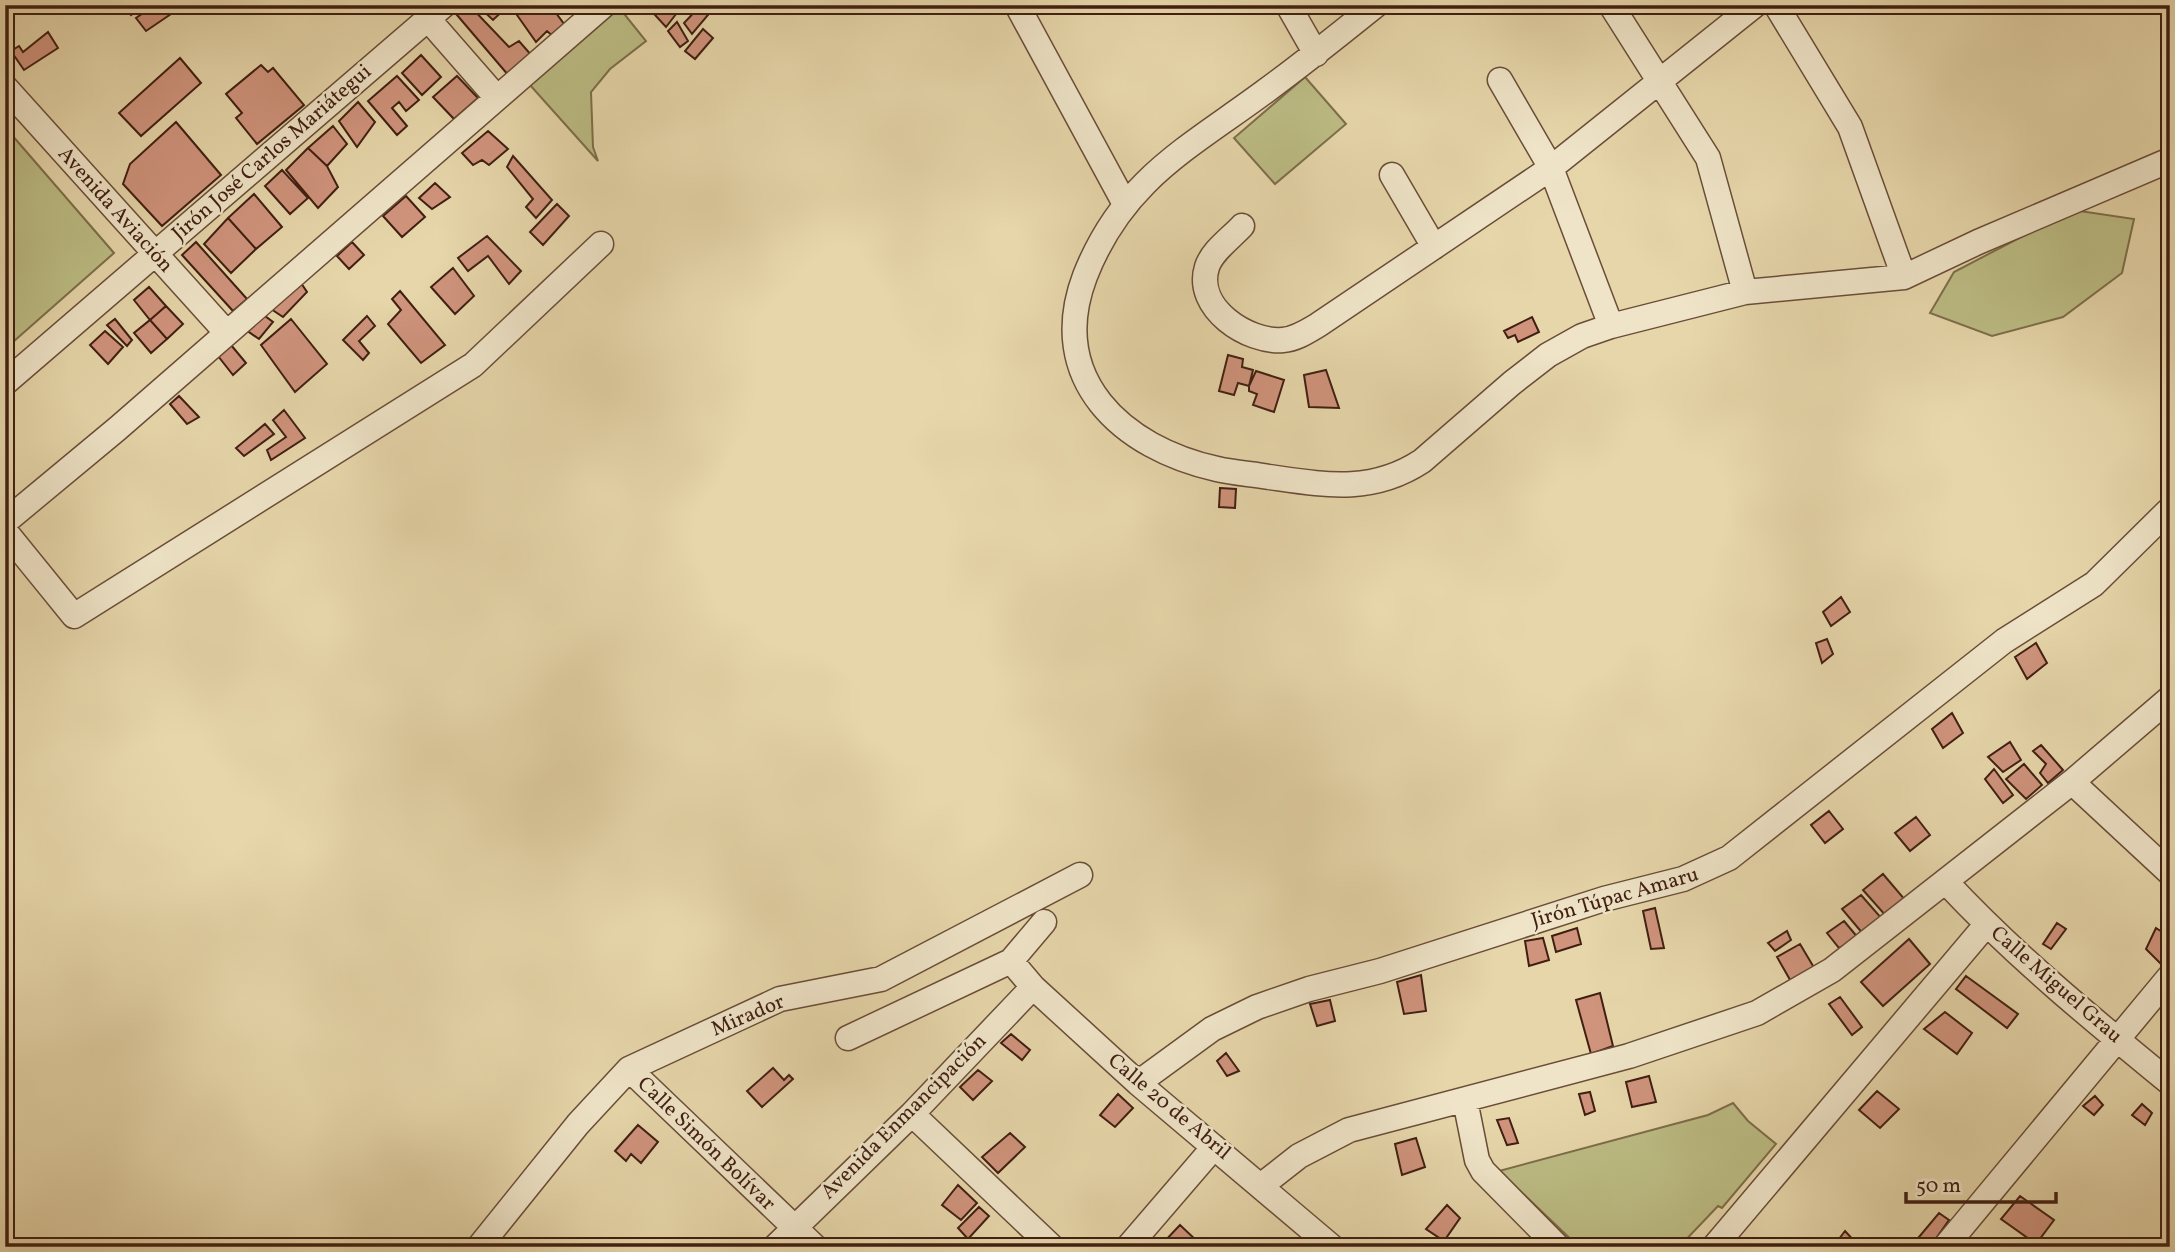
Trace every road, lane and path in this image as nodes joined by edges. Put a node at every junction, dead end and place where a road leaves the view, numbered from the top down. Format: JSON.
{"nodes":[{"id":1,"x":604,"y":5,"type":"edge"},
{"id":2,"x":1017,"y":5,"type":"edge"},
{"id":3,"x":1288,"y":5,"type":"edge"},
{"id":4,"x":1376,"y":5,"type":"edge"},
{"id":5,"x":1611,"y":5,"type":"edge"},
{"id":6,"x":1755,"y":5,"type":"edge"},
{"id":7,"x":1776,"y":5,"type":"edge"},
{"id":8,"x":436,"y":12,"type":"edge"},
{"id":9,"x":1315,"y":54,"type":"junction"},
{"id":10,"x":1500,"y":80,"type":"dead end"},
{"id":11,"x":1659,"y":82,"type":"junction"},
{"id":12,"x":5,"y":87,"type":"edge"},
{"id":13,"x":497,"y":98,"type":"junction"},
{"id":14,"x":2170,"y":160,"type":"edge"},
{"id":15,"x":1551,"y":168,"type":"junction"},
{"id":16,"x":1392,"y":175,"type":"dead end"},
{"id":17,"x":1125,"y":204,"type":"junction"},
{"id":18,"x":1242,"y":226,"type":"dead end"},
{"id":19,"x":601,"y":244,"type":"dead end"},
{"id":20,"x":1434,"y":247,"type":"junction"},
{"id":21,"x":154,"y":254,"type":"junction"},
{"id":22,"x":1903,"y":278,"type":"junction"},
{"id":23,"x":1745,"y":292,"type":"junction"},
{"id":24,"x":1611,"y":326,"type":"junction"},
{"id":25,"x":226,"y":332,"type":"junction"},
{"id":26,"x":5,"y":383,"type":"edge"},
{"id":27,"x":2170,"y":509,"type":"edge"},
{"id":28,"x":5,"y":522,"type":"edge"},
{"id":29,"x":5,"y":531,"type":"edge"},
{"id":30,"x":2170,"y":698,"type":"edge"},
{"id":31,"x":2072,"y":782,"type":"junction"},
{"id":32,"x":2170,"y":873,"type":"edge"},
{"id":33,"x":1080,"y":875,"type":"dead end"},
{"id":34,"x":1946,"y":882,"type":"junction"},
{"id":35,"x":1044,"y":922,"type":"dead end"},
{"id":36,"x":1986,"y":925,"type":"junction"},
{"id":37,"x":1011,"y":961,"type":"junction"},
{"id":38,"x":2170,"y":976,"type":"edge"},
{"id":39,"x":1033,"y":987,"type":"junction"},
{"id":40,"x":848,"y":1038,"type":"dead end"},
{"id":41,"x":2117,"y":1040,"type":"junction"},
{"id":42,"x":629,"y":1069,"type":"junction"},
{"id":43,"x":1138,"y":1083,"type":"junction"},
{"id":44,"x":2170,"y":1083,"type":"edge"},
{"id":45,"x":1465,"y":1100,"type":"junction"},
{"id":46,"x":912,"y":1114,"type":"junction"},
{"id":47,"x":1214,"y":1147,"type":"junction"},
{"id":48,"x":1262,"y":1185,"type":"junction"},
{"id":49,"x":792,"y":1227,"type":"junction"},
{"id":50,"x":479,"y":1247,"type":"edge"},
{"id":51,"x":775,"y":1247,"type":"edge"},
{"id":52,"x":815,"y":1247,"type":"edge"},
{"id":53,"x":1052,"y":1247,"type":"edge"},
{"id":54,"x":1128,"y":1247,"type":"edge"},
{"id":55,"x":1332,"y":1247,"type":"edge"},
{"id":56,"x":1558,"y":1247,"type":"edge"},
{"id":57,"x":1714,"y":1247,"type":"edge"},
{"id":58,"x":1945,"y":1247,"type":"edge"}],
"edges":[{"from":1,"to":13,"type":"street"},
{"from":2,"to":17,"type":"street"},
{"from":3,"to":9,"type":"street"},
{"from":4,"to":9,"type":"street"},
{"from":5,"to":11,"type":"street"},
{"from":6,"to":11,"type":"street"},
{"from":7,"to":22,"type":"street"},
{"from":8,"to":13,"type":"street"},
{"from":8,"to":21,"type":"street","name":"Jirón José Carlos Mariátegui"},
{"from":9,"to":17,"type":"street"},
{"from":10,"to":15,"type":"street"},
{"from":11,"to":15,"type":"street"},
{"from":11,"to":23,"type":"street"},
{"from":12,"to":21,"type":"street","name":"Avenida Aviación"},
{"from":13,"to":25,"type":"street"},
{"from":14,"to":22,"type":"street"},
{"from":15,"to":20,"type":"street"},
{"from":15,"to":24,"type":"street"},
{"from":16,"to":20,"type":"street"},
{"from":17,"to":24,"type":"street"},
{"from":18,"to":20,"type":"street"},
{"from":19,"to":29,"type":"street"},
{"from":21,"to":25,"type":"street","name":"Avenida Aviación"},
{"from":21,"to":26,"type":"street","name":"Jirón José Carlos Mariátegui"},
{"from":22,"to":23,"type":"street"},
{"from":23,"to":24,"type":"street"},
{"from":25,"to":28,"type":"street"},
{"from":27,"to":43,"type":"street","name":"Jirón Túpac Amaru"},
{"from":30,"to":31,"type":"street"},
{"from":31,"to":32,"type":"street"},
{"from":31,"to":34,"type":"street"},
{"from":33,"to":42,"type":"street","name":"Mirador"},
{"from":34,"to":36,"type":"street","name":"Calle Miguel Grau"},
{"from":34,"to":45,"type":"street"},
{"from":35,"to":37,"type":"street"},
{"from":36,"to":41,"type":"street","name":"Calle Miguel Grau"},
{"from":36,"to":57,"type":"street"},
{"from":37,"to":39,"type":"street","name":"Calle 20 de Abril"},
{"from":37,"to":40,"type":"street"},
{"from":38,"to":41,"type":"street"},
{"from":39,"to":43,"type":"street","name":"Calle 20 de Abril"},
{"from":39,"to":46,"type":"street","name":"Avenida Enmancipación"},
{"from":41,"to":44,"type":"street","name":"Calle Miguel Grau"},
{"from":41,"to":58,"type":"street"},
{"from":42,"to":49,"type":"street","name":"Calle Simón Bolívar"},
{"from":42,"to":50,"type":"street","name":"Mirador"},
{"from":43,"to":47,"type":"street","name":"Calle 20 de Abril"},
{"from":45,"to":48,"type":"street"},
{"from":45,"to":56,"type":"street"},
{"from":46,"to":49,"type":"street","name":"Avenida Enmancipación"},
{"from":46,"to":53,"type":"street"},
{"from":47,"to":48,"type":"street","name":"Calle 20 de Abril"},
{"from":47,"to":54,"type":"street"},
{"from":48,"to":55,"type":"street","name":"Calle 20 de Abril"},
{"from":49,"to":51,"type":"street","name":"Avenida Enmancipación"},
{"from":49,"to":52,"type":"street","name":"Calle Simón Bolívar"}]}
